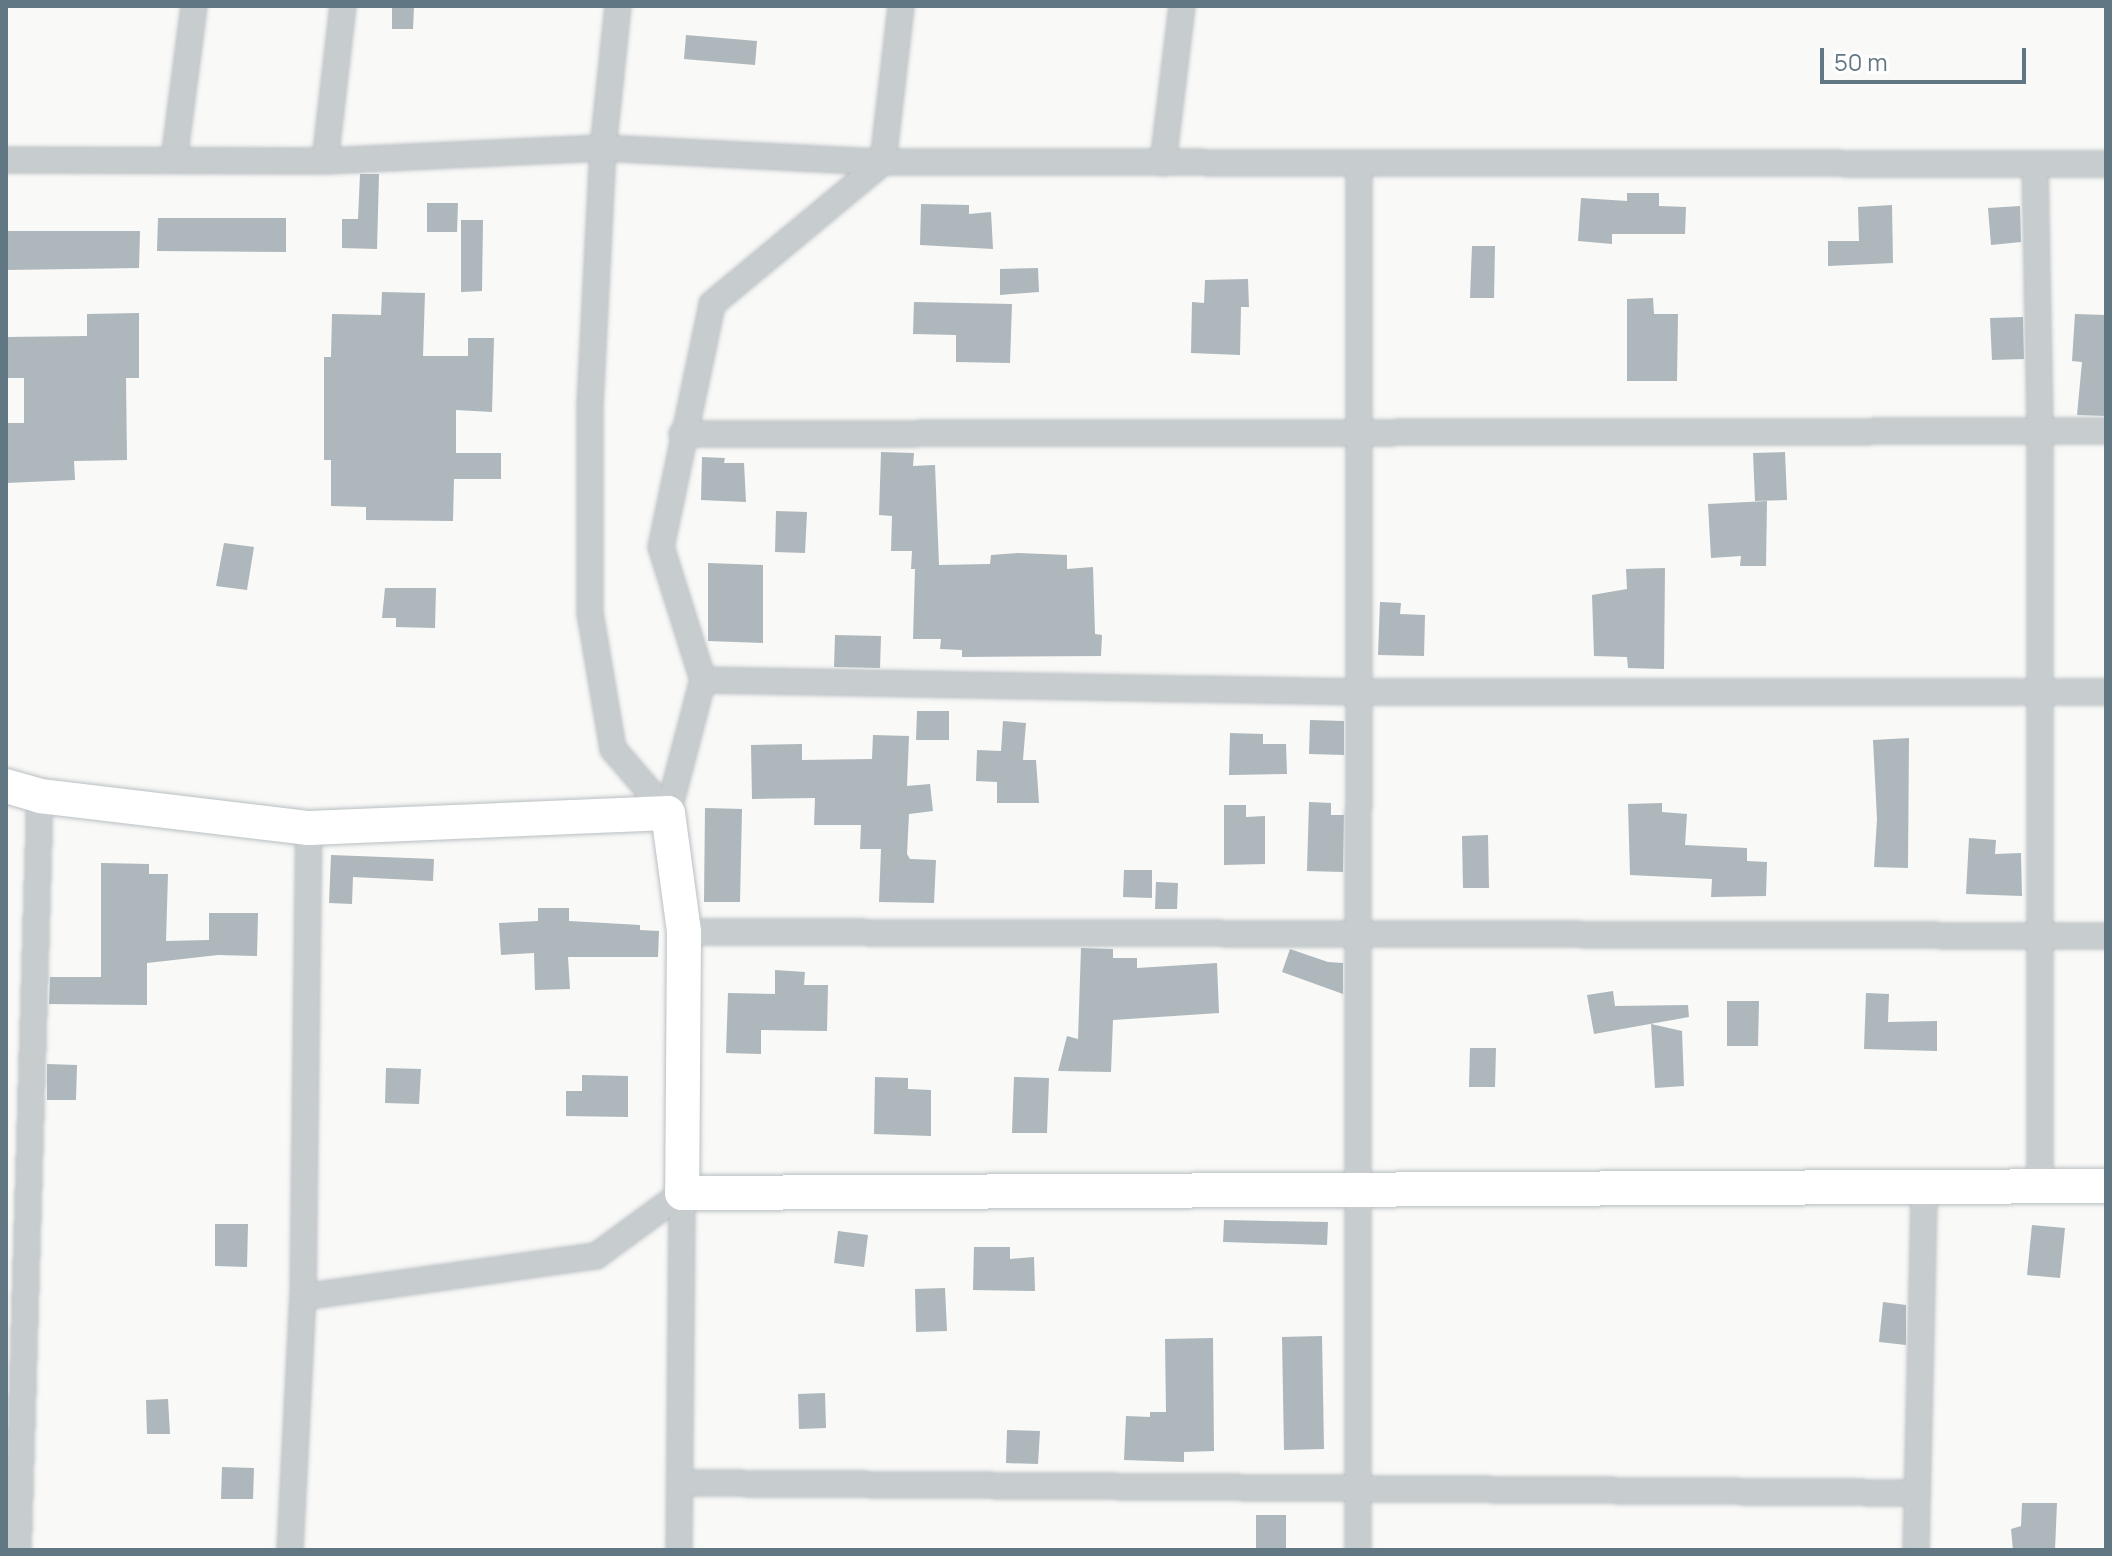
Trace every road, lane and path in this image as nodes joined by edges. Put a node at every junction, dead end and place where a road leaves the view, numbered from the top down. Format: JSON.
{"nodes":[{"id":1,"x":194,"y":6,"type":"edge"},
{"id":2,"x":343,"y":6,"type":"edge"},
{"id":3,"x":618,"y":6,"type":"edge"},
{"id":4,"x":901,"y":6,"type":"edge"},
{"id":5,"x":1182,"y":6,"type":"edge"},
{"id":6,"x":603,"y":148,"type":"junction"},
{"id":7,"x":6,"y":160,"type":"edge"},
{"id":8,"x":174,"y":160,"type":"junction"},
{"id":9,"x":325,"y":161,"type":"junction"},
{"id":10,"x":883,"y":162,"type":"junction"},
{"id":11,"x":1163,"y":163,"type":"junction"},
{"id":12,"x":1359,"y":163,"type":"junction"},
{"id":13,"x":2035,"y":164,"type":"junction"},
{"id":14,"x":2106,"y":164,"type":"edge"},
{"id":15,"x":1359,"y":430,"type":"junction"},
{"id":16,"x":2040,"y":431,"type":"junction"},
{"id":17,"x":2106,"y":431,"type":"edge"},
{"id":18,"x":682,"y":434,"type":"junction"},
{"id":19,"x":703,"y":680,"type":"junction"},
{"id":20,"x":1359,"y":692,"type":"junction"},
{"id":21,"x":2106,"y":692,"type":"edge"},
{"id":22,"x":2040,"y":693,"type":"junction"},
{"id":23,"x":6,"y":786,"type":"edge"},
{"id":24,"x":40,"y":796,"type":"junction"},
{"id":25,"x":668,"y":813,"type":"junction"},
{"id":26,"x":309,"y":828,"type":"junction"},
{"id":27,"x":684,"y":932,"type":"junction"},
{"id":28,"x":1359,"y":934,"type":"junction"},
{"id":29,"x":2040,"y":936,"type":"junction"},
{"id":30,"x":2106,"y":936,"type":"edge"},
{"id":31,"x":2040,"y":1186,"type":"junction"},
{"id":32,"x":2106,"y":1186,"type":"edge"},
{"id":33,"x":1358,"y":1189,"type":"junction"},
{"id":34,"x":1924,"y":1189,"type":"junction"},
{"id":35,"x":682,"y":1193,"type":"junction"},
{"id":36,"x":303,"y":1297,"type":"junction"},
{"id":37,"x":680,"y":1483,"type":"junction"},
{"id":38,"x":1358,"y":1487,"type":"junction"},
{"id":39,"x":1917,"y":1493,"type":"junction"},
{"id":40,"x":18,"y":1550,"type":"edge"},
{"id":41,"x":290,"y":1550,"type":"edge"},
{"id":42,"x":679,"y":1550,"type":"edge"},
{"id":43,"x":1358,"y":1550,"type":"edge"},
{"id":44,"x":1916,"y":1550,"type":"edge"}],
"edges":[{"from":1,"to":8,"type":"street"},
{"from":2,"to":9,"type":"street"},
{"from":3,"to":6,"type":"street"},
{"from":4,"to":10,"type":"street"},
{"from":5,"to":11,"type":"street"},
{"from":6,"to":9,"type":"street"},
{"from":6,"to":10,"type":"street"},
{"from":6,"to":25,"type":"street"},
{"from":7,"to":8,"type":"street"},
{"from":8,"to":9,"type":"street"},
{"from":10,"to":11,"type":"street"},
{"from":10,"to":18,"type":"street"},
{"from":11,"to":12,"type":"street"},
{"from":12,"to":13,"type":"street"},
{"from":12,"to":15,"type":"street"},
{"from":13,"to":14,"type":"street"},
{"from":13,"to":16,"type":"street"},
{"from":15,"to":16,"type":"street"},
{"from":15,"to":18,"type":"street"},
{"from":15,"to":20,"type":"street"},
{"from":16,"to":17,"type":"street"},
{"from":16,"to":22,"type":"street"},
{"from":18,"to":19,"type":"street"},
{"from":19,"to":20,"type":"street"},
{"from":19,"to":25,"type":"street"},
{"from":20,"to":22,"type":"street"},
{"from":20,"to":28,"type":"street"},
{"from":21,"to":22,"type":"street"},
{"from":22,"to":29,"type":"street"},
{"from":23,"to":24,"type":"street"},
{"from":24,"to":26,"type":"street"},
{"from":24,"to":40,"type":"street"},
{"from":25,"to":26,"type":"street"},
{"from":25,"to":27,"type":"street"},
{"from":26,"to":36,"type":"street"},
{"from":27,"to":28,"type":"street"},
{"from":27,"to":35,"type":"street"},
{"from":28,"to":29,"type":"street"},
{"from":28,"to":33,"type":"street"},
{"from":29,"to":30,"type":"street"},
{"from":29,"to":31,"type":"street"},
{"from":31,"to":32,"type":"street"},
{"from":31,"to":34,"type":"street"},
{"from":33,"to":34,"type":"street"},
{"from":33,"to":35,"type":"street"},
{"from":33,"to":38,"type":"street"},
{"from":34,"to":39,"type":"street"},
{"from":35,"to":36,"type":"street"},
{"from":35,"to":37,"type":"street"},
{"from":36,"to":41,"type":"street"},
{"from":37,"to":38,"type":"street"},
{"from":37,"to":42,"type":"street"},
{"from":38,"to":39,"type":"street"},
{"from":38,"to":43,"type":"street"},
{"from":39,"to":44,"type":"street"}]}
